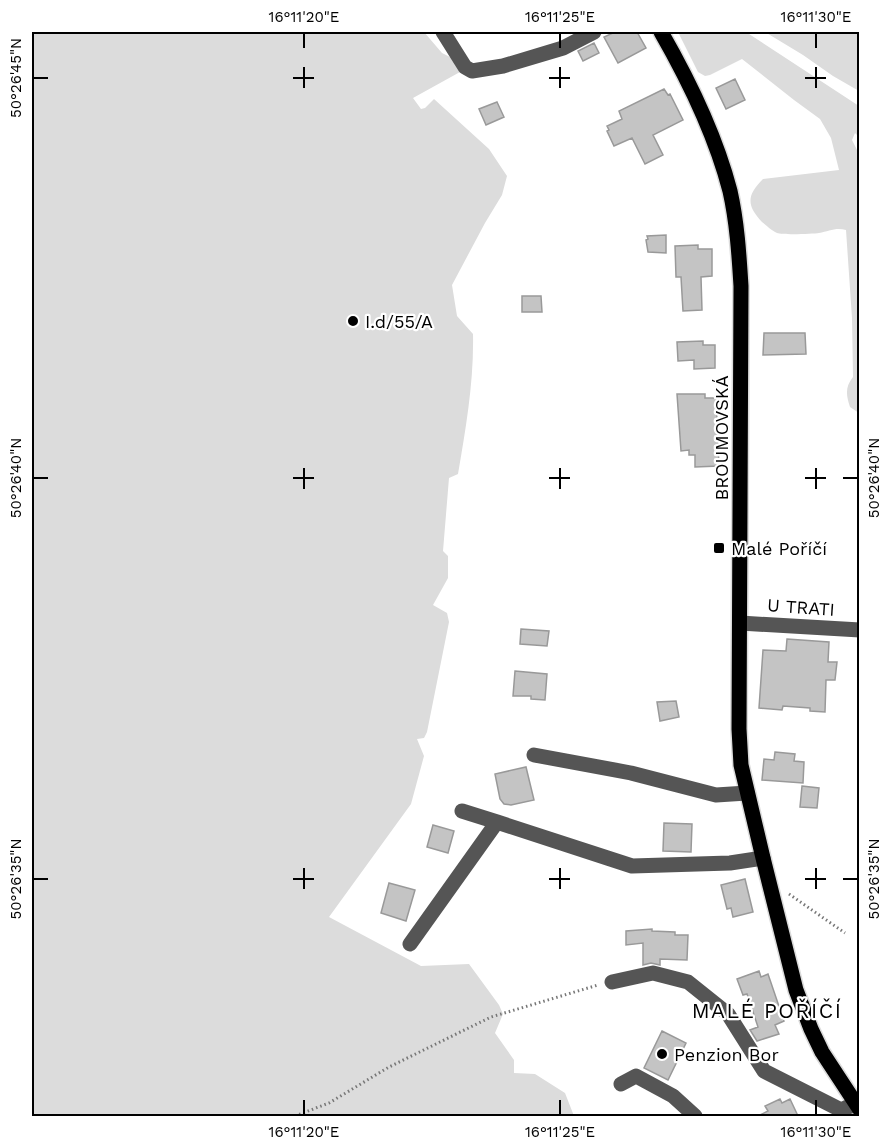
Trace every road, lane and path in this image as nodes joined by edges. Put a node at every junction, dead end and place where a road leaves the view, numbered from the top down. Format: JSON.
{"nodes":[{"id":1,"x":443,"y":32,"type":"edge"},
{"id":2,"x":594,"y":32,"type":"edge"},
{"id":3,"x":661,"y":32,"type":"edge"},
{"id":4,"x":740,"y":623,"type":"junction"},
{"id":5,"x":860,"y":630,"type":"edge"},
{"id":6,"x":534,"y":755,"type":"dead end"},
{"id":7,"x":747,"y":793,"type":"junction"},
{"id":8,"x":462,"y":811,"type":"dead end"},
{"id":9,"x":497,"y":822,"type":"junction"},
{"id":10,"x":763,"y":858,"type":"junction"},
{"id":11,"x":770,"y":889,"type":"junction"},
{"id":12,"x":845,"y":933,"type":"dead end"},
{"id":13,"x":410,"y":944,"type":"dead end"},
{"id":14,"x":612,"y":981,"type":"joint"},
{"id":15,"x":621,"y":1084,"type":"dead end"},
{"id":16,"x":857,"y":1107,"type":"edge"},
{"id":17,"x":295,"y":1116,"type":"edge"},
{"id":18,"x":695,"y":1116,"type":"edge"}],
"edges":[{"from":1,"to":2,"type":"street"},
{"from":3,"to":4,"type":"main road","name":"BROUMOVSKÁ"},
{"from":4,"to":5,"type":"street","name":"U TRATI"},
{"from":4,"to":7,"type":"main road","name":"BROUMOVSKÁ"},
{"from":6,"to":7,"type":"street"},
{"from":7,"to":10,"type":"main road","name":"BROUMOVSKÁ"},
{"from":8,"to":9,"type":"street"},
{"from":9,"to":10,"type":"street"},
{"from":9,"to":13,"type":"street"},
{"from":10,"to":11,"type":"main road","name":"BROUMOVSKÁ"},
{"from":11,"to":12,"type":"path"},
{"from":11,"to":16,"type":"main road","name":"BROUMOVSKÁ"},
{"from":14,"to":16,"type":"street"},
{"from":14,"to":17,"type":"path"},
{"from":15,"to":18,"type":"street"}]}
